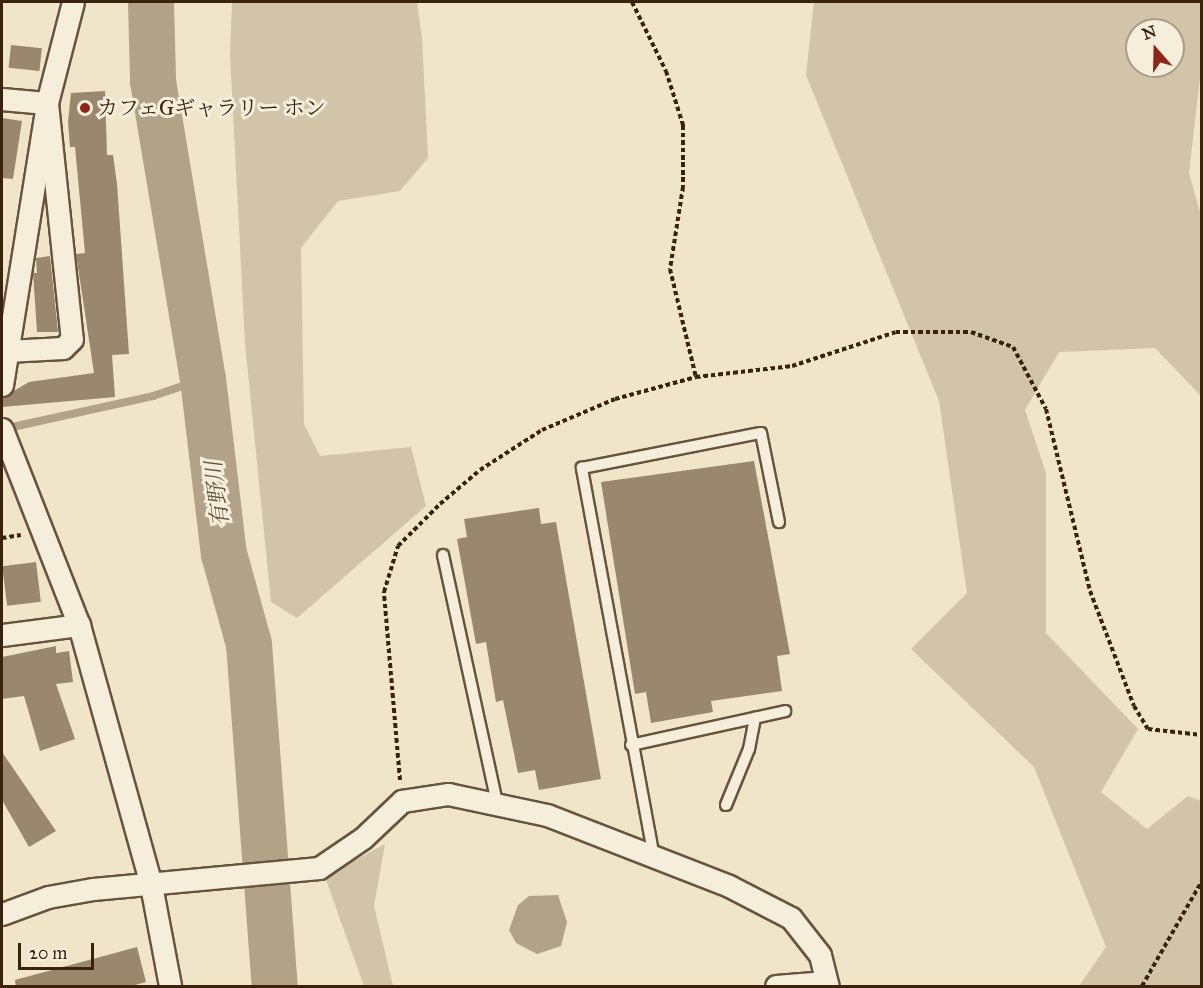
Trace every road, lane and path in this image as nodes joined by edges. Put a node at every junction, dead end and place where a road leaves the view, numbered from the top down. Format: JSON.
{"nodes":[{"id":1,"x":73,"y":2,"type":"edge"},
{"id":2,"x":632,"y":2,"type":"edge"},
{"id":3,"x":2,"y":99,"type":"edge"},
{"id":4,"x":47,"y":104,"type":"junction"},
{"id":5,"x":58,"y":220,"type":"junction"},
{"id":6,"x":26,"y":222,"type":"junction"},
{"id":7,"x":7,"y":351,"type":"junction"},
{"id":8,"x":696,"y":377,"type":"junction"},
{"id":9,"x":2,"y":385,"type":"edge"},
{"id":10,"x":2,"y":429,"type":"edge"},
{"id":11,"x":779,"y":522,"type":"dead end"},
{"id":12,"x":443,"y":555,"type":"dead end"},
{"id":13,"x":80,"y":625,"type":"junction"},
{"id":14,"x":2,"y":634,"type":"edge"},
{"id":15,"x":785,"y":711,"type":"dead end"},
{"id":16,"x":756,"y":718,"type":"junction"},
{"id":17,"x":1202,"y":735,"type":"edge"},
{"id":18,"x":631,"y":745,"type":"junction"},
{"id":19,"x":402,"y":801,"type":"junction"},
{"id":20,"x":497,"y":802,"type":"junction"},
{"id":21,"x":726,"y":805,"type":"dead end"},
{"id":22,"x":653,"y":852,"type":"junction"},
{"id":23,"x":1202,"y":881,"type":"edge"},
{"id":24,"x":151,"y":885,"type":"junction"},
{"id":25,"x":2,"y":914,"type":"edge"},
{"id":26,"x":827,"y":984,"type":"edge"},
{"id":27,"x":170,"y":987,"type":"edge"},
{"id":28,"x":776,"y":987,"type":"edge"},
{"id":29,"x":1142,"y":987,"type":"edge"}],
"edges":[{"from":1,"to":4,"type":"street"},
{"from":2,"to":8,"type":"path"},
{"from":3,"to":4,"type":"street"},
{"from":4,"to":5,"type":"street"},
{"from":4,"to":6,"type":"street"},
{"from":5,"to":6,"type":"street"},
{"from":5,"to":7,"type":"street"},
{"from":6,"to":7,"type":"street"},
{"from":7,"to":9,"type":"street"},
{"from":8,"to":17,"type":"path"},
{"from":8,"to":19,"type":"path"},
{"from":10,"to":13,"type":"street"},
{"from":11,"to":18,"type":"lane"},
{"from":12,"to":20,"type":"lane"},
{"from":13,"to":14,"type":"street"},
{"from":13,"to":24,"type":"street"},
{"from":15,"to":16,"type":"lane"},
{"from":16,"to":18,"type":"lane"},
{"from":16,"to":21,"type":"lane"},
{"from":18,"to":22,"type":"lane"},
{"from":19,"to":20,"type":"street"},
{"from":19,"to":24,"type":"street"},
{"from":20,"to":22,"type":"street"},
{"from":22,"to":26,"type":"street"},
{"from":23,"to":29,"type":"path"},
{"from":24,"to":25,"type":"street"},
{"from":24,"to":27,"type":"street"},
{"from":26,"to":28,"type":"street"}]}
